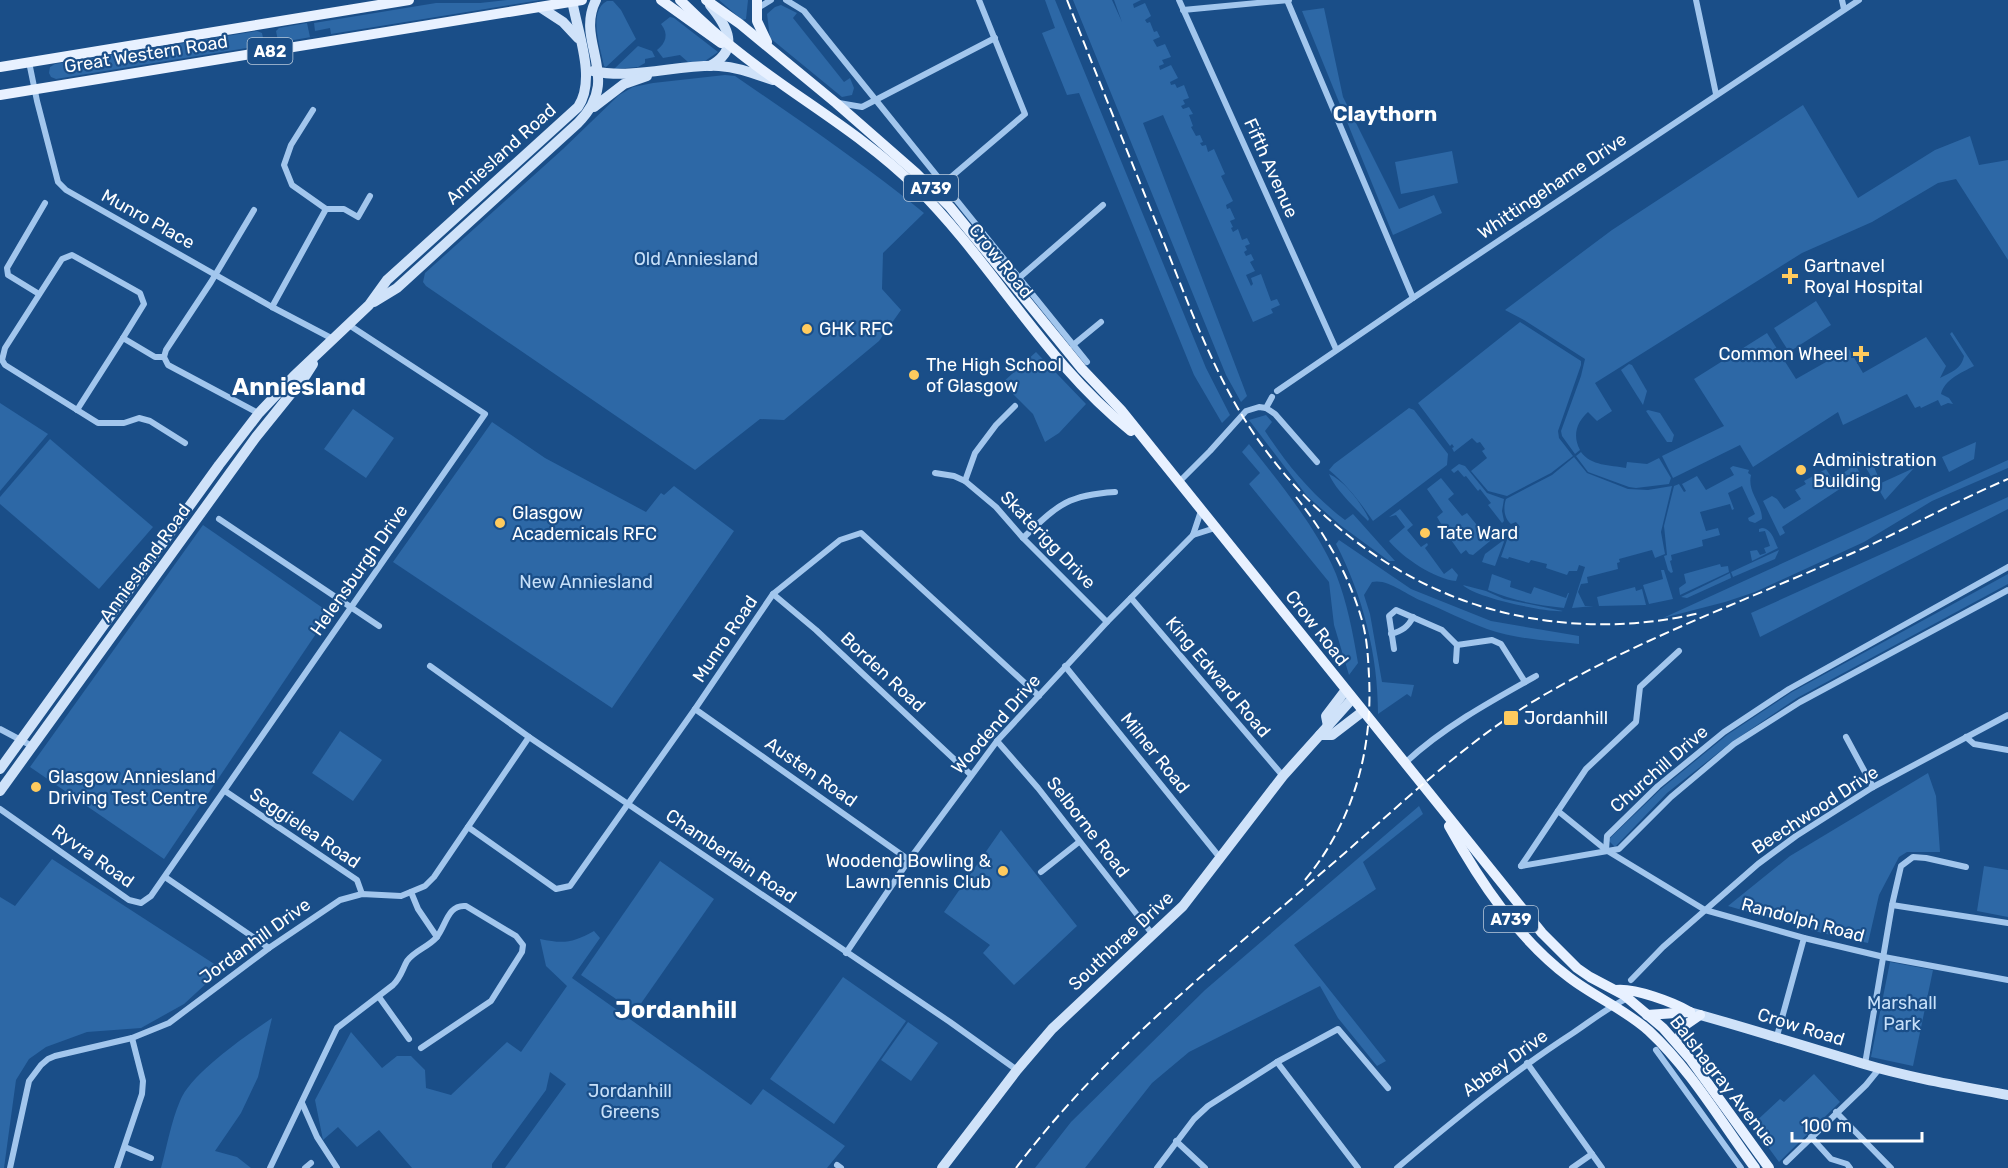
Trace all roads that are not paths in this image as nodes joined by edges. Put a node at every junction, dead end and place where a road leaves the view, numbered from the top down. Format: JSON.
{"nodes":[{"id":1,"x":410,"y":0,"type":"edge"},
{"id":2,"x":596,"y":0,"type":"edge"},
{"id":3,"x":661,"y":0,"type":"edge"},
{"id":4,"x":680,"y":0,"type":"edge"},
{"id":5,"x":706,"y":0,"type":"edge"},
{"id":6,"x":771,"y":0,"type":"edge"},
{"id":7,"x":786,"y":0,"type":"edge"},
{"id":8,"x":979,"y":0,"type":"edge"},
{"id":9,"x":1179,"y":0,"type":"edge"},
{"id":10,"x":1288,"y":0,"type":"edge"},
{"id":11,"x":1696,"y":0,"type":"edge"},
{"id":12,"x":1842,"y":0,"type":"edge"},
{"id":13,"x":1859,"y":0,"type":"edge"},
{"id":14,"x":575,"y":1,"type":"edge"},
{"id":15,"x":757,"y":4,"type":"edge"},
{"id":16,"x":540,"y":7,"type":"junction"},
{"id":17,"x":1844,"y":9,"type":"junction"},
{"id":18,"x":1183,"y":10,"type":"junction"},
{"id":19,"x":995,"y":38,"type":"junction"},
{"id":20,"x":580,"y":41,"type":"junction"},
{"id":21,"x":728,"y":45,"type":"junction"},
{"id":22,"x":773,"y":51,"type":"junction"},
{"id":23,"x":29,"y":62,"type":"junction"},
{"id":24,"x":708,"y":66,"type":"junction"},
{"id":25,"x":0,"y":67,"type":"edge"},
{"id":26,"x":586,"y":70,"type":"junction"},
{"id":27,"x":674,"y":70,"type":"junction"},
{"id":28,"x":599,"y":73,"type":"junction"},
{"id":29,"x":779,"y":82,"type":"junction"},
{"id":30,"x":35,"y":90,"type":"junction"},
{"id":31,"x":1716,"y":94,"type":"junction"},
{"id":32,"x":0,"y":95,"type":"edge"},
{"id":33,"x":877,"y":99,"type":"junction"},
{"id":34,"x":836,"y":103,"type":"junction"},
{"id":35,"x":591,"y":109,"type":"junction"},
{"id":36,"x":313,"y":110,"type":"dead end"},
{"id":37,"x":944,"y":183,"type":"junction"},
{"id":38,"x":370,"y":196,"type":"dead end"},
{"id":39,"x":45,"y":202,"type":"dead end"},
{"id":40,"x":1103,"y":205,"type":"dead end"},
{"id":41,"x":326,"y":209,"type":"junction"},
{"id":42,"x":254,"y":210,"type":"dead end"},
{"id":43,"x":216,"y":274,"type":"junction"},
{"id":44,"x":1018,"y":278,"type":"junction"},
{"id":45,"x":39,"y":294,"type":"junction"},
{"id":46,"x":1413,"y":298,"type":"junction"},
{"id":47,"x":369,"y":305,"type":"junction"},
{"id":48,"x":272,"y":307,"type":"junction"},
{"id":49,"x":1101,"y":322,"type":"dead end"},
{"id":50,"x":349,"y":325,"type":"junction"},
{"id":51,"x":123,"y":338,"type":"junction"},
{"id":52,"x":334,"y":340,"type":"junction"},
{"id":53,"x":1072,"y":345,"type":"junction"},
{"id":54,"x":1336,"y":349,"type":"junction"},
{"id":55,"x":317,"y":356,"type":"junction"},
{"id":56,"x":164,"y":357,"type":"junction"},
{"id":57,"x":1087,"y":362,"type":"dead end"},
{"id":58,"x":1278,"y":391,"type":"dead end"},
{"id":59,"x":1272,"y":397,"type":"dead end"},
{"id":60,"x":1016,"y":406,"type":"dead end"},
{"id":61,"x":1266,"y":408,"type":"junction"},
{"id":62,"x":77,"y":410,"type":"junction"},
{"id":63,"x":258,"y":413,"type":"junction"},
{"id":64,"x":269,"y":420,"type":"junction"},
{"id":65,"x":1146,"y":442,"type":"junction"},
{"id":66,"x":185,"y":443,"type":"dead end"},
{"id":67,"x":1317,"y":462,"type":"dead end"},
{"id":68,"x":935,"y":473,"type":"dead end"},
{"id":69,"x":965,"y":481,"type":"junction"},
{"id":70,"x":1179,"y":482,"type":"junction"},
{"id":71,"x":1114,"y":492,"type":"dead end"},
{"id":72,"x":1202,"y":511,"type":"junction"},
{"id":73,"x":219,"y":519,"type":"dead end"},
{"id":74,"x":1215,"y":528,"type":"junction"},
{"id":75,"x":1192,"y":535,"type":"junction"},
{"id":76,"x":1023,"y":538,"type":"junction"},
{"id":77,"x":2008,"y":567,"type":"edge"},
{"id":78,"x":2008,"y":590,"type":"edge"},
{"id":79,"x":773,"y":594,"type":"junction"},
{"id":80,"x":1131,"y":598,"type":"junction"},
{"id":81,"x":351,"y":607,"type":"junction"},
{"id":82,"x":1413,"y":617,"type":"junction"},
{"id":83,"x":1107,"y":622,"type":"junction"},
{"id":84,"x":379,"y":626,"type":"dead end"},
{"id":85,"x":1391,"y":634,"type":"junction"},
{"id":86,"x":1457,"y":645,"type":"junction"},
{"id":87,"x":1394,"y":649,"type":"dead end"},
{"id":88,"x":1679,"y":651,"type":"dead end"},
{"id":89,"x":1456,"y":661,"type":"dead end"},
{"id":90,"x":430,"y":666,"type":"dead end"},
{"id":91,"x":1065,"y":666,"type":"junction"},
{"id":92,"x":1536,"y":676,"type":"dead end"},
{"id":93,"x":1525,"y":682,"type":"junction"},
{"id":94,"x":1348,"y":695,"type":"junction"},
{"id":95,"x":1039,"y":696,"type":"junction"},
{"id":96,"x":695,"y":709,"type":"junction"},
{"id":97,"x":1362,"y":712,"type":"junction"},
{"id":98,"x":2008,"y":715,"type":"edge"},
{"id":99,"x":0,"y":729,"type":"edge"},
{"id":100,"x":1324,"y":731,"type":"junction"},
{"id":101,"x":530,"y":737,"type":"junction"},
{"id":102,"x":1846,"y":737,"type":"dead end"},
{"id":103,"x":1966,"y":737,"type":"junction"},
{"id":104,"x":22,"y":740,"type":"junction"},
{"id":105,"x":996,"y":741,"type":"junction"},
{"id":106,"x":32,"y":746,"type":"junction"},
{"id":107,"x":2008,"y":750,"type":"edge"},
{"id":108,"x":1404,"y":764,"type":"junction"},
{"id":109,"x":0,"y":769,"type":"edge"},
{"id":110,"x":970,"y":774,"type":"junction"},
{"id":111,"x":1283,"y":776,"type":"junction"},
{"id":112,"x":1873,"y":787,"type":"junction"},
{"id":113,"x":0,"y":791,"type":"edge"},
{"id":114,"x":225,"y":791,"type":"junction"},
{"id":115,"x":628,"y":804,"type":"junction"},
{"id":116,"x":1439,"y":807,"type":"junction"},
{"id":117,"x":0,"y":809,"type":"edge"},
{"id":118,"x":1558,"y":811,"type":"junction"},
{"id":119,"x":468,"y":827,"type":"junction"},
{"id":120,"x":1079,"y":842,"type":"junction"},
{"id":121,"x":1606,"y":850,"type":"junction"},
{"id":122,"x":1221,"y":859,"type":"junction"},
{"id":123,"x":909,"y":860,"type":"junction"},
{"id":124,"x":1966,"y":867,"type":"dead end"},
{"id":125,"x":1041,"y":872,"type":"dead end"},
{"id":126,"x":165,"y":877,"type":"junction"},
{"id":127,"x":411,"y":892,"type":"junction"},
{"id":128,"x":362,"y":894,"type":"junction"},
{"id":129,"x":1892,"y":905,"type":"junction"},
{"id":130,"x":1705,"y":910,"type":"junction"},
{"id":131,"x":2008,"y":923,"type":"edge"},
{"id":132,"x":1154,"y":934,"type":"junction"},
{"id":133,"x":437,"y":937,"type":"junction"},
{"id":134,"x":1804,"y":938,"type":"junction"},
{"id":135,"x":269,"y":948,"type":"junction"},
{"id":136,"x":846,"y":953,"type":"junction"},
{"id":137,"x":1884,"y":957,"type":"junction"},
{"id":138,"x":1631,"y":980,"type":"dead end"},
{"id":139,"x":2008,"y":980,"type":"edge"},
{"id":140,"x":1634,"y":996,"type":"junction"},
{"id":141,"x":379,"y":997,"type":"junction"},
{"id":142,"x":1611,"y":1005,"type":"junction"},
{"id":143,"x":1695,"y":1014,"type":"junction"},
{"id":144,"x":1650,"y":1015,"type":"junction"},
{"id":145,"x":1632,"y":1017,"type":"junction"},
{"id":146,"x":1777,"y":1036,"type":"junction"},
{"id":147,"x":132,"y":1038,"type":"junction"},
{"id":148,"x":409,"y":1039,"type":"dead end"},
{"id":149,"x":1677,"y":1043,"type":"junction"},
{"id":150,"x":421,"y":1048,"type":"dead end"},
{"id":151,"x":1656,"y":1050,"type":"dead end"},
{"id":152,"x":1277,"y":1062,"type":"junction"},
{"id":153,"x":1527,"y":1063,"type":"junction"},
{"id":154,"x":1865,"y":1065,"type":"junction"},
{"id":155,"x":1880,"y":1068,"type":"junction"},
{"id":156,"x":1017,"y":1070,"type":"junction"},
{"id":157,"x":1388,"y":1088,"type":"dead end"},
{"id":158,"x":2008,"y":1095,"type":"edge"},
{"id":159,"x":303,"y":1103,"type":"junction"},
{"id":160,"x":1836,"y":1112,"type":"junction"},
{"id":161,"x":1811,"y":1137,"type":"junction"},
{"id":162,"x":1176,"y":1141,"type":"junction"},
{"id":163,"x":125,"y":1148,"type":"junction"},
{"id":164,"x":1592,"y":1154,"type":"junction"},
{"id":165,"x":151,"y":1158,"type":"dead end"},
{"id":166,"x":1786,"y":1162,"type":"dead end"},
{"id":167,"x":311,"y":1163,"type":"dead end"},
{"id":168,"x":10,"y":1168,"type":"edge"},
{"id":169,"x":117,"y":1168,"type":"edge"},
{"id":170,"x":270,"y":1168,"type":"edge"},
{"id":171,"x":305,"y":1168,"type":"edge"},
{"id":172,"x":337,"y":1168,"type":"edge"},
{"id":173,"x":942,"y":1168,"type":"edge"},
{"id":174,"x":1157,"y":1168,"type":"edge"},
{"id":175,"x":1205,"y":1168,"type":"edge"},
{"id":176,"x":1358,"y":1168,"type":"edge"},
{"id":177,"x":1397,"y":1168,"type":"edge"},
{"id":178,"x":1572,"y":1168,"type":"edge"},
{"id":179,"x":1602,"y":1168,"type":"edge"},
{"id":180,"x":1741,"y":1168,"type":"edge"},
{"id":181,"x":1755,"y":1168,"type":"edge"},
{"id":182,"x":1769,"y":1168,"type":"edge"},
{"id":183,"x":1850,"y":1168,"type":"edge"},
{"id":184,"x":1891,"y":1168,"type":"edge"}],
"edges":[{"from":1,"to":23,"type":"main road","name":"Great Western Road","number":"A82"},
{"from":2,"to":28,"type":"street","name":"Anniesland Road"},
{"from":3,"to":21,"type":"main road"},
{"from":4,"to":21,"type":"main road","name":"Crow Road","number":"A739"},
{"from":5,"to":21,"type":"street"},
{"from":5,"to":22,"type":"main road","name":"Crow Road","number":"A739"},
{"from":6,"to":15,"type":"street"},
{"from":7,"to":33,"type":"street"},
{"from":8,"to":19,"type":"street"},
{"from":9,"to":18,"type":"street","name":"Fifth Avenue"},
{"from":10,"to":18,"type":"street"},
{"from":10,"to":46,"type":"street"},
{"from":11,"to":31,"type":"street"},
{"from":12,"to":17,"type":"street"},
{"from":13,"to":17,"type":"street","name":"Whittingehame Drive"},
{"from":14,"to":16,"type":"main road","name":"Great Western Road","number":"A82"},
{"from":14,"to":20,"type":"street","name":"Anniesland Road"},
{"from":15,"to":22,"type":"main road"},
{"from":16,"to":20,"type":"street"},
{"from":16,"to":30,"type":"main road","name":"Great Western Road","number":"A82"},
{"from":17,"to":31,"type":"street","name":"Whittingehame Drive"},
{"from":18,"to":54,"type":"street","name":"Fifth Avenue"},
{"from":19,"to":33,"type":"street"},
{"from":19,"to":37,"type":"street"},
{"from":20,"to":26,"type":"street","name":"Anniesland Road"},
{"from":21,"to":24,"type":"street"},
{"from":21,"to":29,"type":"main road","name":"Crow Road","number":"A739"},
{"from":22,"to":34,"type":"main road","name":"Crow Road","number":"A739"},
{"from":23,"to":25,"type":"main road","name":"Great Western Road","number":"A82"},
{"from":23,"to":30,"type":"street","name":"Munro Place"},
{"from":24,"to":27,"type":"street"},
{"from":24,"to":29,"type":"street"},
{"from":26,"to":28,"type":"street"},
{"from":26,"to":47,"type":"street","name":"Anniesland Road"},
{"from":27,"to":28,"type":"street"},
{"from":27,"to":35,"type":"street","name":"Anniesland Road"},
{"from":28,"to":35,"type":"street","name":"Anniesland Road"},
{"from":29,"to":65,"type":"main road","name":"Crow Road","number":"A739"},
{"from":30,"to":32,"type":"main road","name":"Great Western Road","number":"A82"},
{"from":30,"to":43,"type":"street","name":"Munro Place"},
{"from":31,"to":46,"type":"street","name":"Whittingehame Drive"},
{"from":33,"to":34,"type":"street"},
{"from":33,"to":37,"type":"street"},
{"from":34,"to":65,"type":"main road","name":"Crow Road","number":"A739"},
{"from":35,"to":47,"type":"street","name":"Anniesland Road"},
{"from":36,"to":41,"type":"street"},
{"from":37,"to":44,"type":"street"},
{"from":38,"to":41,"type":"street"},
{"from":39,"to":45,"type":"street"},
{"from":40,"to":44,"type":"street"},
{"from":41,"to":48,"type":"street"},
{"from":42,"to":43,"type":"street"},
{"from":43,"to":48,"type":"street","name":"Munro Place"},
{"from":43,"to":56,"type":"street"},
{"from":44,"to":53,"type":"street"},
{"from":45,"to":51,"type":"street"},
{"from":45,"to":62,"type":"street"},
{"from":46,"to":54,"type":"street","name":"Whittingehame Drive"},
{"from":47,"to":50,"type":"street","name":"Anniesland Road"},
{"from":48,"to":52,"type":"street","name":"Munro Place"},
{"from":49,"to":53,"type":"street"},
{"from":50,"to":52,"type":"street","name":"Anniesland Road"},
{"from":50,"to":81,"type":"street","name":"Helensburgh Drive"},
{"from":51,"to":56,"type":"street"},
{"from":51,"to":62,"type":"street"},
{"from":52,"to":55,"type":"street","name":"Anniesland Road"},
{"from":53,"to":57,"type":"street"},
{"from":54,"to":58,"type":"street","name":"Whittingehame Drive"},
{"from":55,"to":63,"type":"street","name":"Anniesland Road"},
{"from":55,"to":64,"type":"street","name":"Anniesland Road"},
{"from":56,"to":63,"type":"street"},
{"from":59,"to":61,"type":"street"},
{"from":60,"to":69,"type":"street"},
{"from":61,"to":67,"type":"street"},
{"from":61,"to":70,"type":"street"},
{"from":62,"to":66,"type":"street"},
{"from":63,"to":64,"type":"street"},
{"from":63,"to":104,"type":"street","name":"Anniesland Road"},
{"from":64,"to":106,"type":"street","name":"Anniesland Road"},
{"from":65,"to":70,"type":"main road","name":"Crow Road","number":"A739"},
{"from":68,"to":69,"type":"street","name":"Skaterigg Drive"},
{"from":69,"to":76,"type":"street","name":"Skaterigg Drive"},
{"from":70,"to":72,"type":"main road","name":"Crow Road","number":"A739"},
{"from":71,"to":76,"type":"street"},
{"from":72,"to":74,"type":"main road","name":"Crow Road","number":"A739"},
{"from":72,"to":75,"type":"street","name":"Woodend Drive"},
{"from":73,"to":81,"type":"street"},
{"from":74,"to":75,"type":"street","name":"Woodend Drive"},
{"from":74,"to":94,"type":"main road","name":"Crow Road","number":"A739"},
{"from":75,"to":80,"type":"street","name":"Woodend Drive"},
{"from":76,"to":83,"type":"street","name":"Skaterigg Drive"},
{"from":77,"to":121,"type":"street","name":"Churchill Drive"},
{"from":78,"to":121,"type":"street","name":"Churchill Drive"},
{"from":79,"to":95,"type":"street","name":"Munro Road"},
{"from":79,"to":96,"type":"street","name":"Munro Road"},
{"from":79,"to":110,"type":"street","name":"Borden Road"},
{"from":80,"to":83,"type":"street","name":"Woodend Drive"},
{"from":80,"to":111,"type":"street","name":"King Edward Road"},
{"from":81,"to":84,"type":"street"},
{"from":81,"to":114,"type":"street","name":"Helensburgh Drive"},
{"from":82,"to":85,"type":"street"},
{"from":82,"to":85,"type":"street"},
{"from":82,"to":86,"type":"street"},
{"from":83,"to":91,"type":"street","name":"Woodend Drive"},
{"from":85,"to":87,"type":"street"},
{"from":86,"to":89,"type":"street"},
{"from":86,"to":93,"type":"street"},
{"from":88,"to":118,"type":"street"},
{"from":90,"to":101,"type":"street","name":"Chamberlain Road"},
{"from":91,"to":95,"type":"street","name":"Woodend Drive"},
{"from":91,"to":122,"type":"street","name":"Milner Road"},
{"from":92,"to":93,"type":"street"},
{"from":93,"to":108,"type":"street"},
{"from":94,"to":97,"type":"main road","name":"Crow Road","number":"A739"},
{"from":94,"to":100,"type":"street","name":"Southbrae Drive"},
{"from":95,"to":105,"type":"street","name":"Woodend Drive"},
{"from":96,"to":115,"type":"street","name":"Munro Road"},
{"from":96,"to":123,"type":"street","name":"Austen Road"},
{"from":97,"to":100,"type":"street","name":"Southbrae Drive"},
{"from":97,"to":108,"type":"main road","name":"Crow Road","number":"A739"},
{"from":98,"to":103,"type":"street","name":"Beechwood Drive"},
{"from":99,"to":104,"type":"street"},
{"from":100,"to":111,"type":"street","name":"Southbrae Drive"},
{"from":101,"to":115,"type":"street","name":"Chamberlain Road"},
{"from":101,"to":119,"type":"street","name":"Jordanhill Drive"},
{"from":102,"to":112,"type":"street"},
{"from":103,"to":107,"type":"street"},
{"from":103,"to":112,"type":"street","name":"Beechwood Drive"},
{"from":104,"to":106,"type":"street"},
{"from":104,"to":109,"type":"street","name":"Anniesland Road"},
{"from":105,"to":110,"type":"street","name":"Woodend Drive"},
{"from":105,"to":120,"type":"street","name":"Selborne Road"},
{"from":106,"to":113,"type":"street","name":"Anniesland Road"},
{"from":108,"to":116,"type":"main road","name":"Crow Road","number":"A739"},
{"from":110,"to":123,"type":"street","name":"Woodend Drive"},
{"from":111,"to":122,"type":"street","name":"Southbrae Drive"},
{"from":112,"to":130,"type":"street","name":"Beechwood Drive"},
{"from":114,"to":126,"type":"street","name":"Helensburgh Drive"},
{"from":114,"to":128,"type":"street","name":"Seggielea Road"},
{"from":115,"to":119,"type":"street","name":"Munro Road"},
{"from":115,"to":136,"type":"street","name":"Chamberlain Road"},
{"from":116,"to":140,"type":"main road","name":"Crow Road","number":"A739"},
{"from":116,"to":142,"type":"main road","name":"Crow Road","number":"A739"},
{"from":117,"to":126,"type":"street","name":"Ryvra Road"},
{"from":118,"to":121,"type":"street","name":"Randolph Road"},
{"from":118,"to":121,"type":"street"},
{"from":119,"to":127,"type":"street","name":"Jordanhill Drive"},
{"from":120,"to":125,"type":"street"},
{"from":120,"to":132,"type":"street","name":"Selborne Road"},
{"from":121,"to":130,"type":"street","name":"Randolph Road"},
{"from":122,"to":132,"type":"street","name":"Southbrae Drive"},
{"from":123,"to":136,"type":"street","name":"Woodend Drive"},
{"from":124,"to":129,"type":"street"},
{"from":126,"to":135,"type":"street"},
{"from":127,"to":128,"type":"street","name":"Jordanhill Drive"},
{"from":127,"to":133,"type":"street"},
{"from":128,"to":135,"type":"street","name":"Jordanhill Drive"},
{"from":129,"to":131,"type":"street"},
{"from":129,"to":137,"type":"street"},
{"from":130,"to":134,"type":"street","name":"Randolph Road"},
{"from":130,"to":138,"type":"street","name":"Beechwood Drive"},
{"from":132,"to":156,"type":"street","name":"Southbrae Drive"},
{"from":133,"to":141,"type":"street"},
{"from":133,"to":150,"type":"street"},
{"from":134,"to":137,"type":"street","name":"Randolph Road"},
{"from":134,"to":146,"type":"street"},
{"from":135,"to":147,"type":"street","name":"Jordanhill Drive"},
{"from":136,"to":156,"type":"street","name":"Chamberlain Road"},
{"from":137,"to":139,"type":"street","name":"Randolph Road"},
{"from":137,"to":154,"type":"street"},
{"from":140,"to":142,"type":"street","name":"Abbey Drive"},
{"from":140,"to":143,"type":"main road"},
{"from":140,"to":144,"type":"main road"},
{"from":141,"to":148,"type":"street"},
{"from":141,"to":159,"type":"street"},
{"from":142,"to":145,"type":"main road","name":"Crow Road","number":"A739"},
{"from":142,"to":153,"type":"street","name":"Abbey Drive"},
{"from":143,"to":144,"type":"main road"},
{"from":143,"to":146,"type":"street","name":"Crow Road"},
{"from":143,"to":149,"type":"main road"},
{"from":144,"to":145,"type":"main road"},
{"from":144,"to":149,"type":"main road","name":"Balshagray Avenue"},
{"from":145,"to":181,"type":"main road","name":"Balshagray Avenue","number":"A739"},
{"from":146,"to":154,"type":"street","name":"Crow Road"},
{"from":147,"to":163,"type":"street"},
{"from":147,"to":168,"type":"street","name":"Jordanhill Drive"},
{"from":149,"to":182,"type":"main road","name":"Balshagray Avenue"},
{"from":151,"to":180,"type":"street","name":"Balshagray Avenue"},
{"from":152,"to":157,"type":"street"},
{"from":152,"to":162,"type":"street"},
{"from":152,"to":176,"type":"street"},
{"from":153,"to":164,"type":"street"},
{"from":153,"to":177,"type":"street","name":"Abbey Drive"},
{"from":154,"to":155,"type":"street","name":"Crow Road"},
{"from":155,"to":158,"type":"street","name":"Crow Road"},
{"from":155,"to":160,"type":"street"},
{"from":156,"to":173,"type":"street","name":"Southbrae Drive"},
{"from":159,"to":170,"type":"street"},
{"from":159,"to":172,"type":"street"},
{"from":160,"to":161,"type":"street"},
{"from":160,"to":184,"type":"street"},
{"from":161,"to":166,"type":"street"},
{"from":161,"to":183,"type":"street"},
{"from":162,"to":174,"type":"street"},
{"from":162,"to":175,"type":"street"},
{"from":163,"to":165,"type":"street"},
{"from":163,"to":169,"type":"street"},
{"from":164,"to":178,"type":"street"},
{"from":164,"to":179,"type":"street"},
{"from":167,"to":171,"type":"street"}]}
